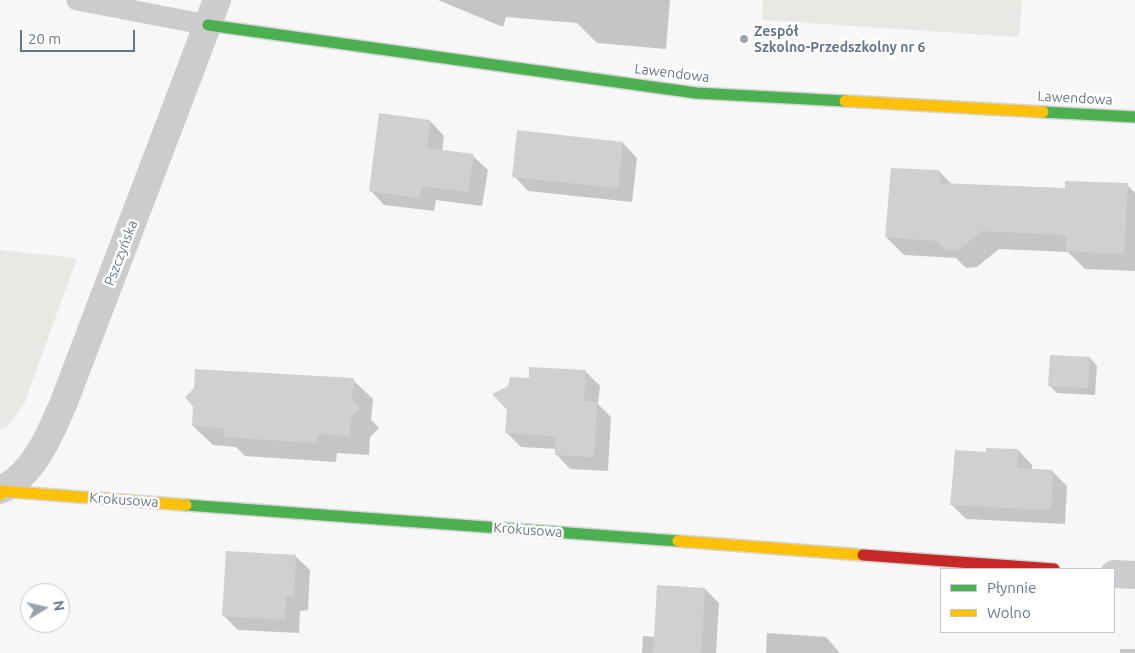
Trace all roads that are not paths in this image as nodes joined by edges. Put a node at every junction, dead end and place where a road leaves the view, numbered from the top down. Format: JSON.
{"nodes":[{"id":1,"x":77,"y":0,"type":"edge"},
{"id":2,"x":213,"y":12,"type":"edge"},
{"id":3,"x":1135,"y":117,"type":"edge"},
{"id":4,"x":0,"y":492,"type":"edge"},
{"id":5,"x":1040,"y":568,"type":"edge"},
{"id":6,"x":1115,"y":574,"type":"edge"},
{"id":7,"x":1135,"y":575,"type":"edge"}],
"edges":[{"from":1,"to":2,"type":"lane"},
{"from":2,"to":3,"type":"street","name":"Lawendowa"},
{"from":2,"to":4,"type":"street","name":"Pszczyńska"},
{"from":4,"to":5,"type":"street","name":"Krokusowa"},
{"from":6,"to":7,"type":"street"}]}
